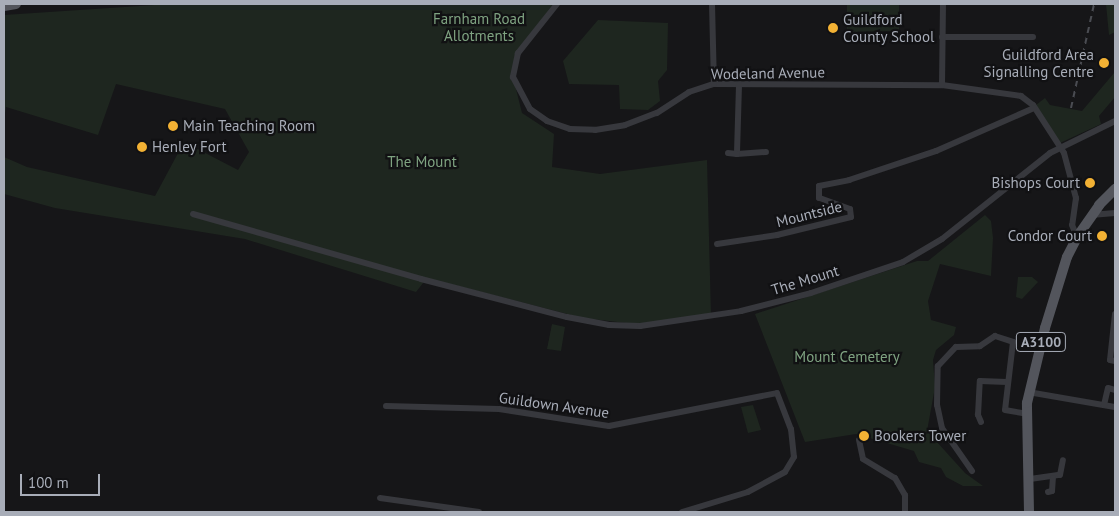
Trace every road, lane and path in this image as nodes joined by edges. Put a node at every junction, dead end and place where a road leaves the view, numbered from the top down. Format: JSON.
{"nodes":[{"id":1,"x":16,"y":4,"type":"edge"},
{"id":2,"x":557,"y":4,"type":"edge"},
{"id":3,"x":712,"y":4,"type":"edge"},
{"id":4,"x":943,"y":4,"type":"edge"},
{"id":5,"x":4,"y":6,"type":"edge"},
{"id":6,"x":942,"y":37,"type":"junction"},
{"id":7,"x":1033,"y":37,"type":"dead end"},
{"id":8,"x":714,"y":84,"type":"junction"},
{"id":9,"x":942,"y":84,"type":"junction"},
{"id":10,"x":739,"y":85,"type":"junction"},
{"id":11,"x":1034,"y":108,"type":"junction"},
{"id":12,"x":1115,"y":121,"type":"edge"},
{"id":13,"x":1059,"y":147,"type":"junction"},
{"id":14,"x":766,"y":152,"type":"dead end"},
{"id":15,"x":728,"y":153,"type":"dead end"},
{"id":16,"x":737,"y":154,"type":"junction"},
{"id":17,"x":1115,"y":189,"type":"edge"},
{"id":18,"x":1115,"y":213,"type":"edge"},
{"id":19,"x":192,"y":214,"type":"dead end"},
{"id":20,"x":1091,"y":215,"type":"junction"},
{"id":21,"x":1077,"y":237,"type":"junction"},
{"id":22,"x":717,"y":244,"type":"dead end"},
{"id":23,"x":1115,"y":314,"type":"edge"},
{"id":24,"x":1115,"y":361,"type":"edge"},
{"id":25,"x":1007,"y":382,"type":"junction"},
{"id":26,"x":1115,"y":390,"type":"edge"},
{"id":27,"x":1028,"y":392,"type":"junction"},
{"id":28,"x":1104,"y":405,"type":"junction"},
{"id":29,"x":386,"y":406,"type":"dead end"},
{"id":30,"x":1115,"y":407,"type":"edge"},
{"id":31,"x":1027,"y":414,"type":"junction"},
{"id":32,"x":981,"y":422,"type":"dead end"},
{"id":33,"x":859,"y":440,"type":"dead end"},
{"id":34,"x":1063,"y":460,"type":"dead end"},
{"id":35,"x":972,"y":471,"type":"dead end"},
{"id":36,"x":1053,"y":478,"type":"junction"},
{"id":37,"x":1030,"y":479,"type":"junction"},
{"id":38,"x":1048,"y":492,"type":"dead end"},
{"id":39,"x":380,"y":498,"type":"dead end"},
{"id":40,"x":479,"y":512,"type":"edge"},
{"id":41,"x":682,"y":512,"type":"edge"},
{"id":42,"x":905,"y":512,"type":"edge"},
{"id":43,"x":1029,"y":512,"type":"edge"}],
"edges":[{"from":1,"to":5,"type":"main road"},
{"from":2,"to":8,"type":"street","name":"Wodeland Avenue"},
{"from":3,"to":8,"type":"street"},
{"from":4,"to":6,"type":"street"},
{"from":6,"to":7,"type":"street"},
{"from":6,"to":9,"type":"street"},
{"from":8,"to":10,"type":"street","name":"Wodeland Avenue"},
{"from":9,"to":10,"type":"street","name":"Wodeland Avenue"},
{"from":9,"to":11,"type":"street","name":"Wodeland Avenue"},
{"from":10,"to":16,"type":"street"},
{"from":11,"to":13,"type":"street","name":"Wodeland Avenue"},
{"from":11,"to":22,"type":"street","name":"Mountside"},
{"from":12,"to":13,"type":"street","name":"The Mount"},
{"from":13,"to":19,"type":"street","name":"The Mount"},
{"from":13,"to":21,"type":"street","name":"Wodeland Avenue"},
{"from":14,"to":16,"type":"street"},
{"from":15,"to":16,"type":"street"},
{"from":17,"to":20,"type":"main road","number":"A3100"},
{"from":18,"to":20,"type":"street"},
{"from":20,"to":21,"type":"main road","number":"A3100"},
{"from":21,"to":27,"type":"main road","number":"A3100"},
{"from":23,"to":24,"type":"street"},
{"from":25,"to":31,"type":"street"},
{"from":25,"to":32,"type":"street"},
{"from":25,"to":35,"type":"street"},
{"from":26,"to":28,"type":"street"},
{"from":27,"to":28,"type":"street"},
{"from":27,"to":31,"type":"main road","number":"A3100"},
{"from":28,"to":30,"type":"street"},
{"from":29,"to":41,"type":"street","name":"Guildown Avenue"},
{"from":31,"to":37,"type":"main road","number":"A3100"},
{"from":33,"to":42,"type":"street"},
{"from":34,"to":36,"type":"street"},
{"from":36,"to":37,"type":"street"},
{"from":36,"to":38,"type":"street"},
{"from":37,"to":43,"type":"main road","number":"A3100"},
{"from":39,"to":40,"type":"street"}]}
